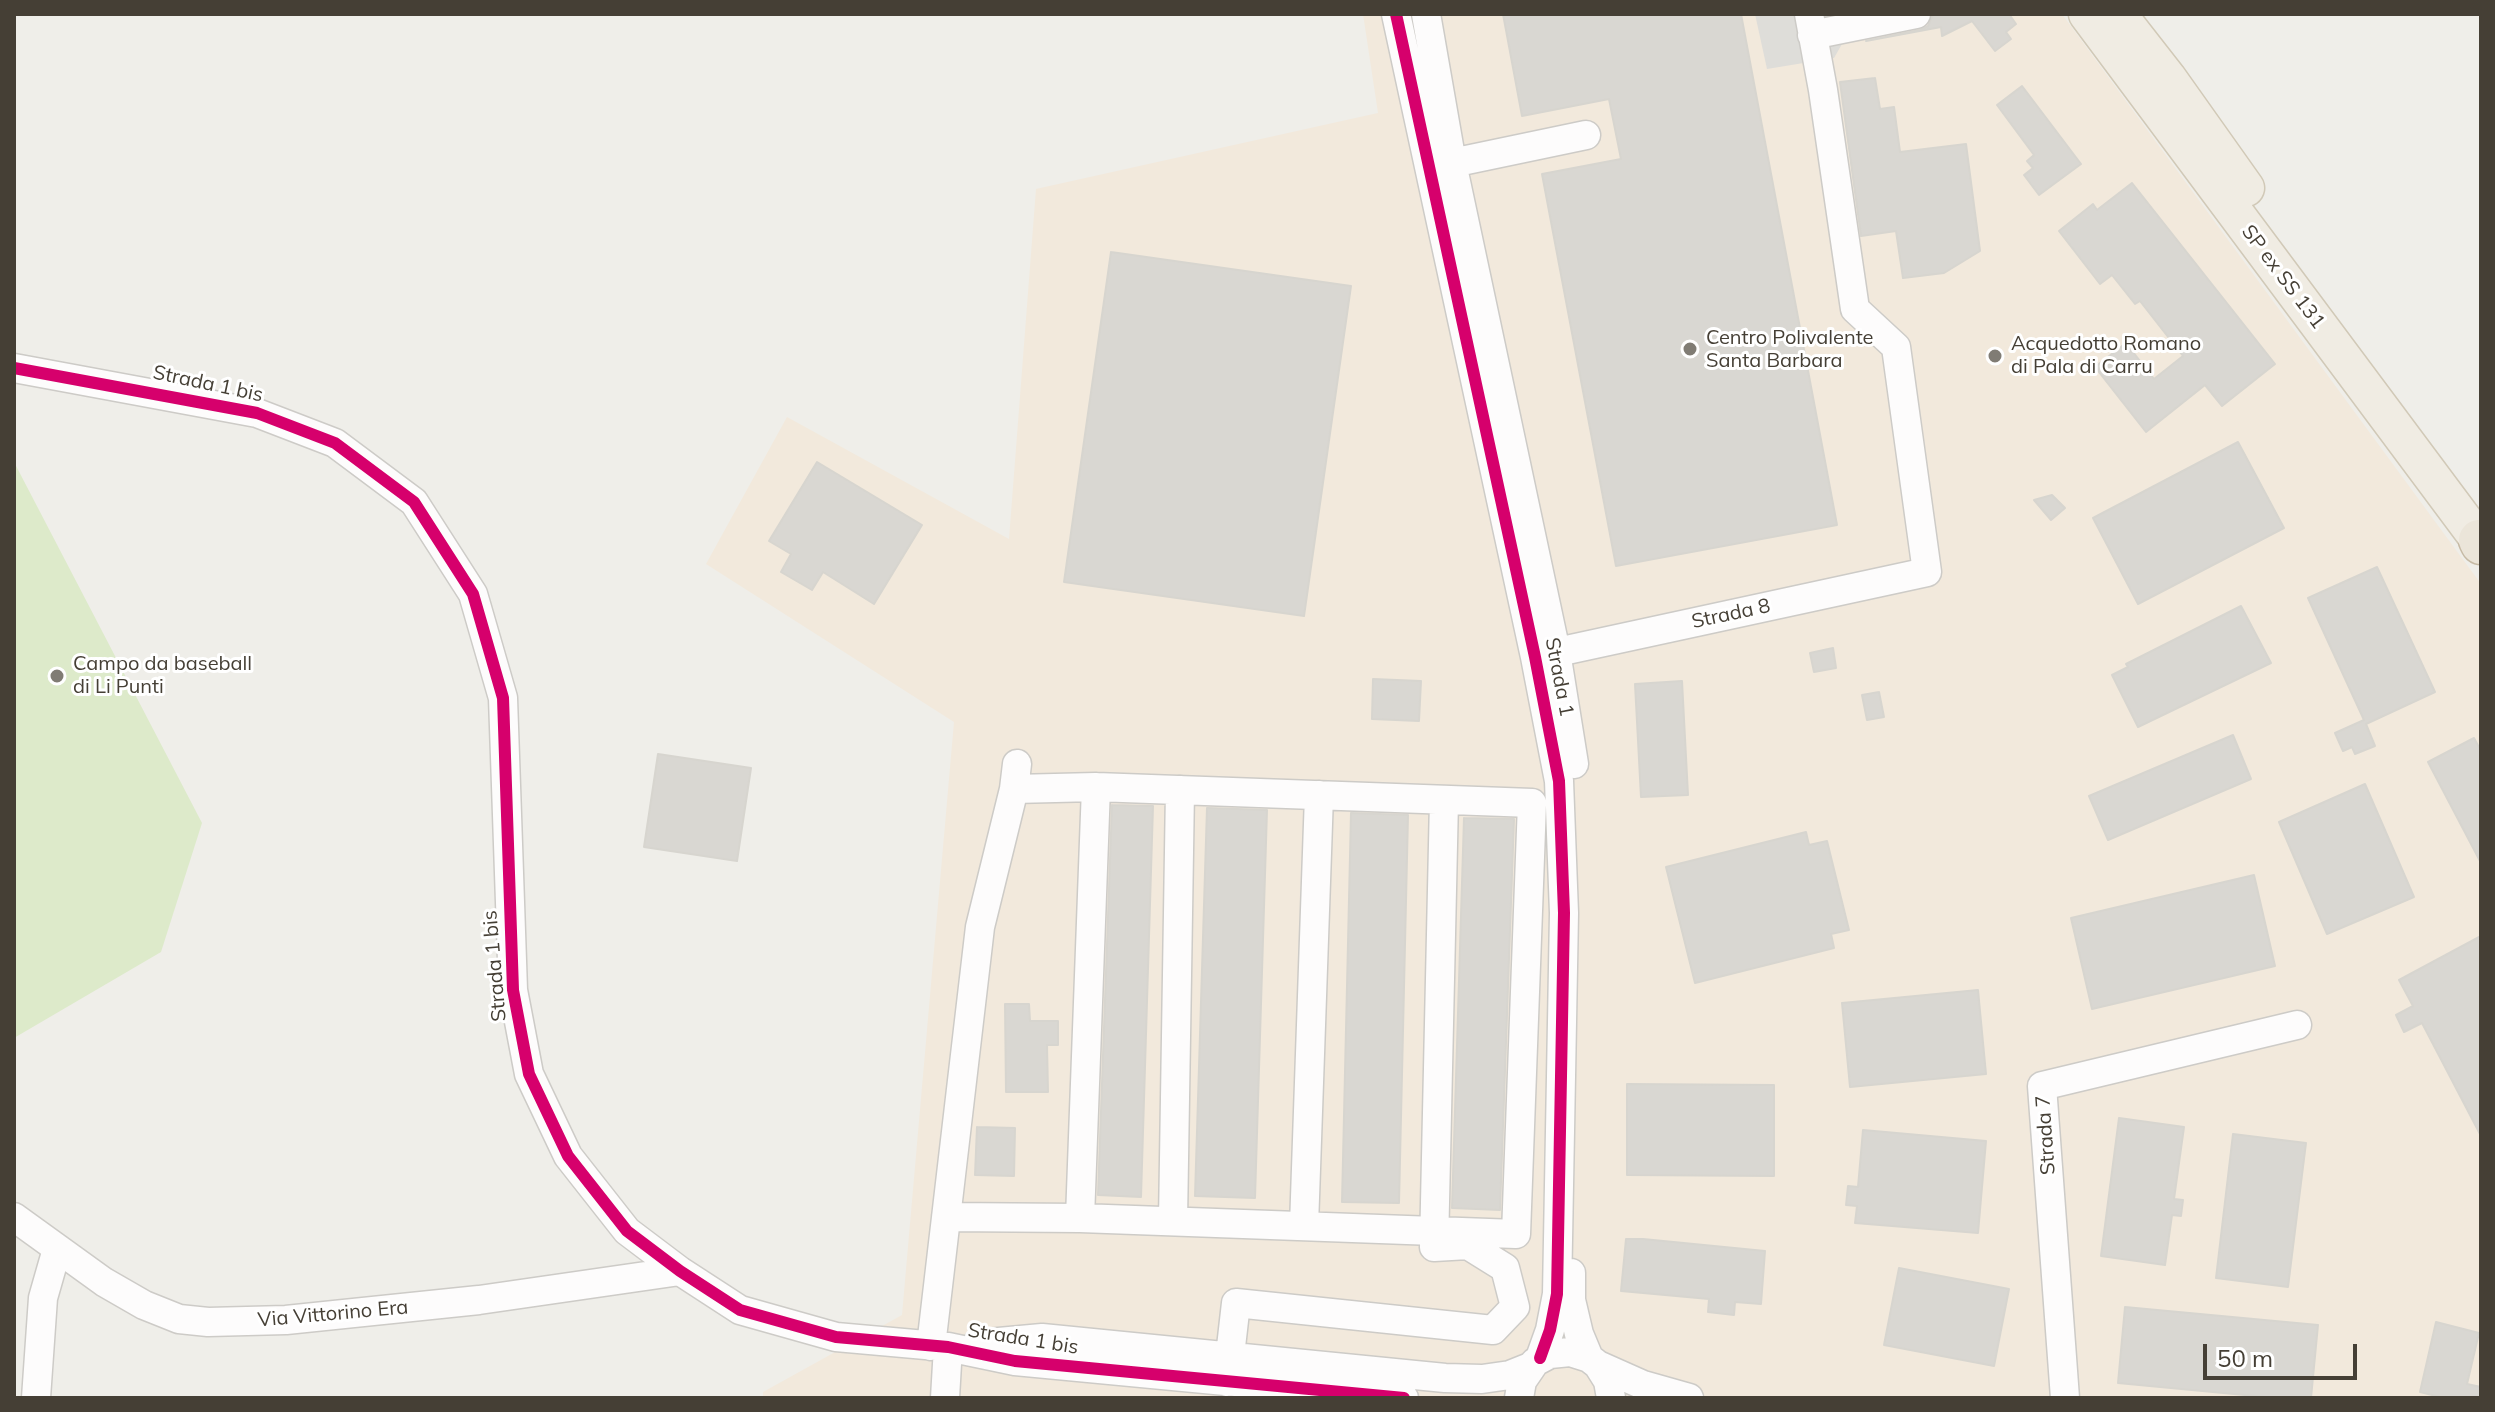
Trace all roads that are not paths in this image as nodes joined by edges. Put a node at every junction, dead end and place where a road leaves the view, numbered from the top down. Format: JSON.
{"nodes":[{"id":1,"x":1396,"y":14,"type":"edge"},
{"id":2,"x":1426,"y":14,"type":"edge"},
{"id":3,"x":1916,"y":14,"type":"edge"},
{"id":4,"x":2087,"y":14,"type":"edge"},
{"id":5,"x":2118,"y":14,"type":"edge"},
{"id":6,"x":2146,"y":14,"type":"edge"},
{"id":7,"x":1810,"y":24,"type":"edge"},
{"id":8,"x":2168,"y":78,"type":"junction"},
{"id":9,"x":1586,"y":135,"type":"dead end"},
{"id":10,"x":1452,"y":163,"type":"junction"},
{"id":11,"x":14,"y":368,"type":"edge"},
{"id":12,"x":2481,"y":534,"type":"edge"},
{"id":13,"x":1545,"y":654,"type":"junction"},
{"id":14,"x":1096,"y":787,"type":"junction"},
{"id":15,"x":1180,"y":790,"type":"junction"},
{"id":16,"x":1319,"y":795,"type":"junction"},
{"id":17,"x":1444,"y":800,"type":"junction"},
{"id":18,"x":2297,"y":1025,"type":"dead end"},
{"id":19,"x":14,"y":1217,"type":"edge"},
{"id":20,"x":946,"y":1217,"type":"junction"},
{"id":21,"x":1080,"y":1218,"type":"junction"},
{"id":22,"x":1173,"y":1221,"type":"junction"},
{"id":23,"x":1304,"y":1226,"type":"junction"},
{"id":24,"x":1435,"y":1231,"type":"junction"},
{"id":25,"x":57,"y":1249,"type":"junction"},
{"id":26,"x":680,"y":1271,"type":"junction"},
{"id":27,"x":940,"y":1346,"type":"junction"},
{"id":28,"x":1594,"y":1361,"type":"junction"},
{"id":29,"x":1535,"y":1363,"type":"junction"},
{"id":30,"x":1228,"y":1369,"type":"junction"},
{"id":31,"x":36,"y":1398,"type":"edge"},
{"id":32,"x":945,"y":1398,"type":"edge"},
{"id":33,"x":1404,"y":1398,"type":"edge"},
{"id":34,"x":1519,"y":1398,"type":"edge"},
{"id":35,"x":1611,"y":1398,"type":"edge"},
{"id":36,"x":1689,"y":1398,"type":"edge"},
{"id":37,"x":2065,"y":1398,"type":"edge"}],
"edges":[{"from":1,"to":13,"type":"street","name":"Strada 1"},
{"from":2,"to":10,"type":"street","name":"Strada 1"},
{"from":3,"to":7,"type":"street"},
{"from":4,"to":12,"type":"main road","name":"SP ex SS 131"},
{"from":5,"to":8,"type":"main road","name":"SP ex SS 131"},
{"from":6,"to":8,"type":"main road"},
{"from":7,"to":13,"type":"street","name":"Strada 8"},
{"from":8,"to":12,"type":"main road","name":"SP ex SS 131"},
{"from":9,"to":10,"type":"street"},
{"from":10,"to":13,"type":"street","name":"Strada 1"},
{"from":11,"to":26,"type":"street","name":"Strada 1 bis"},
{"from":13,"to":28,"type":"street","name":"Strada 1"},
{"from":13,"to":29,"type":"street","name":"Strada 1"},
{"from":14,"to":15,"type":"street"},
{"from":14,"to":20,"type":"street"},
{"from":14,"to":21,"type":"street"},
{"from":15,"to":16,"type":"street"},
{"from":15,"to":22,"type":"street"},
{"from":16,"to":17,"type":"street"},
{"from":16,"to":23,"type":"street"},
{"from":17,"to":24,"type":"street"},
{"from":17,"to":24,"type":"street"},
{"from":18,"to":37,"type":"street","name":"Strada 7"},
{"from":19,"to":25,"type":"street","name":"Via Vittorino Era"},
{"from":20,"to":21,"type":"street"},
{"from":20,"to":27,"type":"street"},
{"from":21,"to":22,"type":"street"},
{"from":22,"to":23,"type":"street"},
{"from":23,"to":24,"type":"street"},
{"from":24,"to":30,"type":"street"},
{"from":25,"to":26,"type":"street","name":"Via Vittorino Era"},
{"from":25,"to":31,"type":"street"},
{"from":26,"to":27,"type":"street","name":"Strada 1 bis"},
{"from":27,"to":30,"type":"street","name":"Strada 1 bis"},
{"from":27,"to":32,"type":"street"},
{"from":28,"to":29,"type":"street","name":"Strada 1 bis"},
{"from":28,"to":35,"type":"street","name":"Strada 1"},
{"from":28,"to":36,"type":"street","name":"Strada 1 bis"},
{"from":29,"to":30,"type":"street","name":"Strada 1 bis"},
{"from":29,"to":34,"type":"street","name":"Strada 1"},
{"from":30,"to":33,"type":"street","name":"Strada 1 bis"}]}
